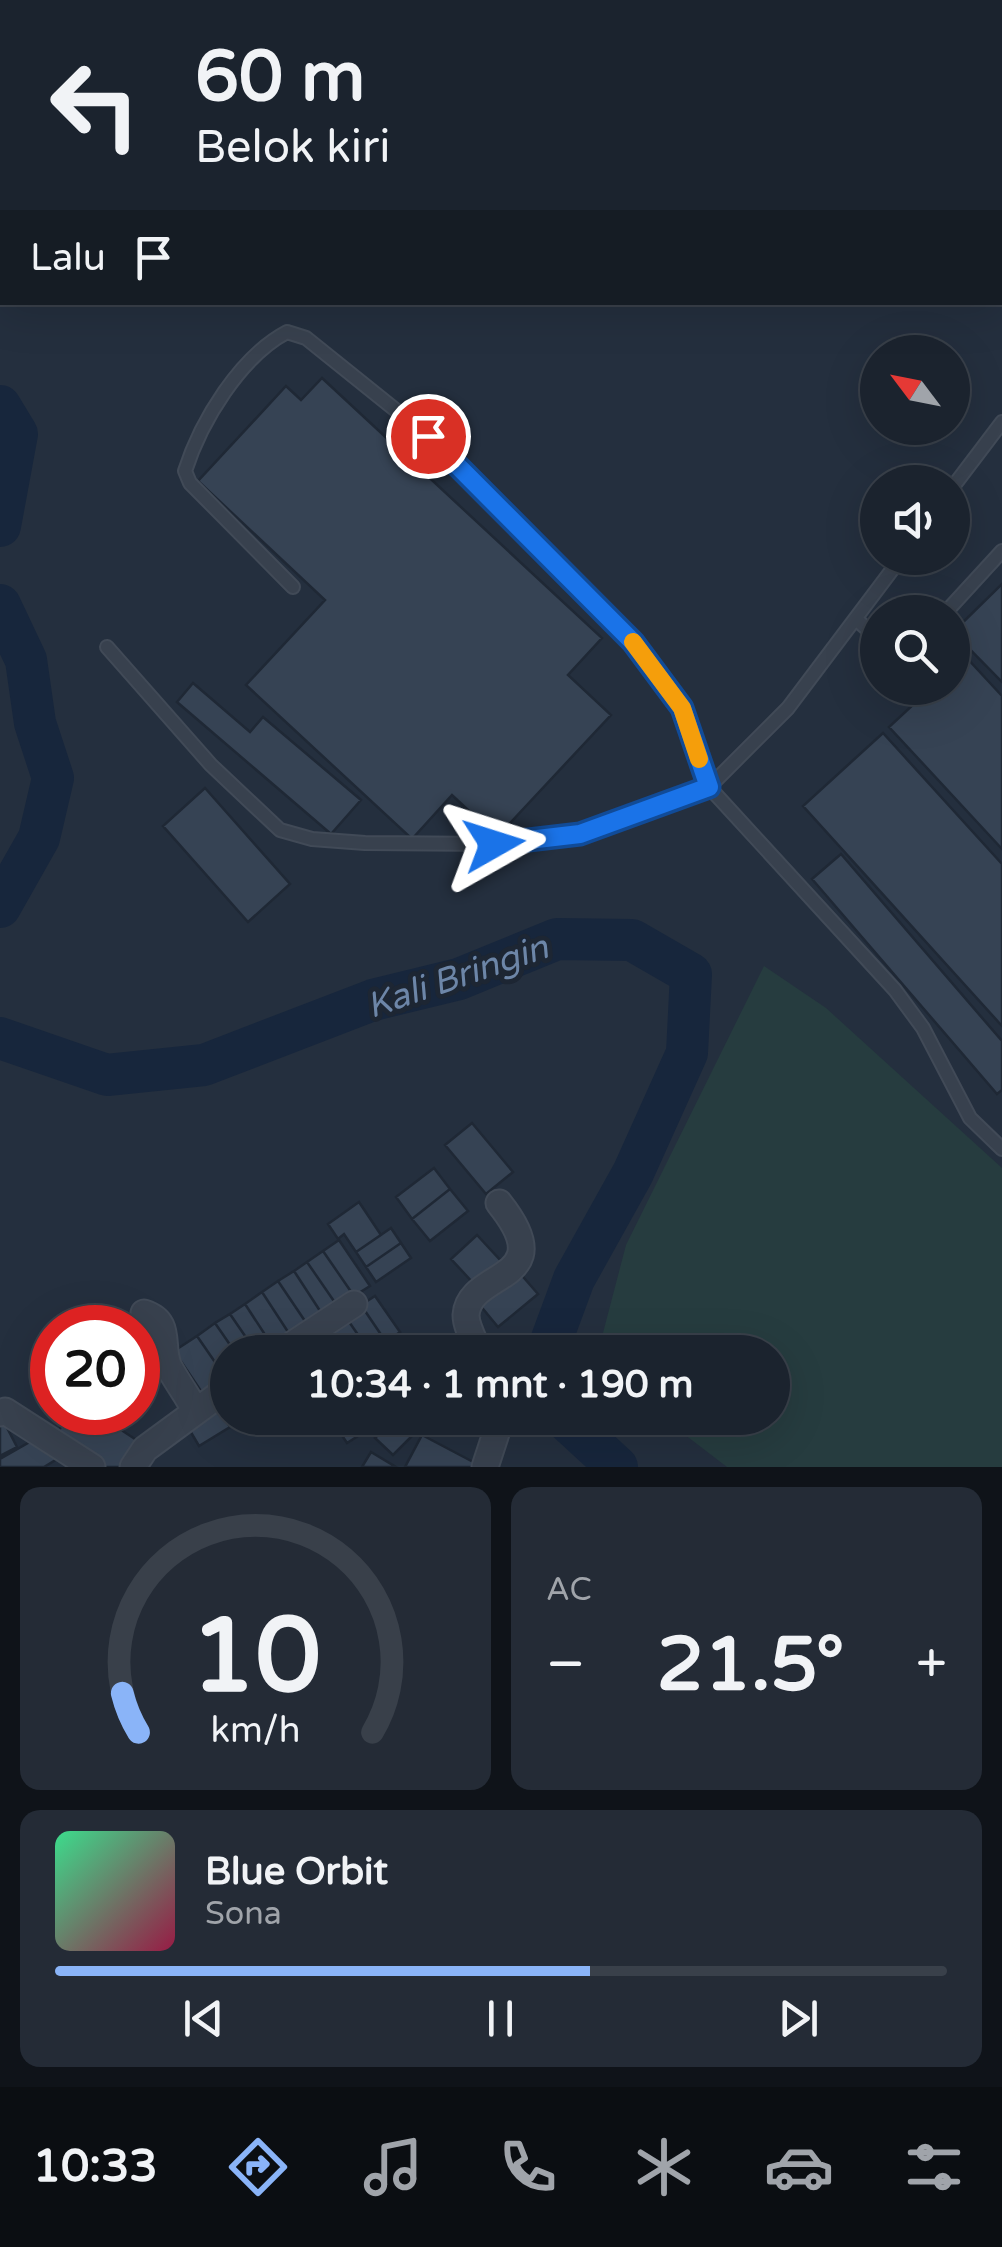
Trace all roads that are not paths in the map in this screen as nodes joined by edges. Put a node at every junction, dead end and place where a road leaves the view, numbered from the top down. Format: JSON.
{"nodes":[{"id":1,"x":1002,"y":422,"type":"edge"},
{"id":2,"x":969,"y":465,"type":"edge"},
{"id":3,"x":1002,"y":551,"type":"edge"},
{"id":4,"x":889,"y":575,"type":"edge"},
{"id":5,"x":293,"y":586,"type":"dead end"},
{"id":6,"x":962,"y":595,"type":"edge"},
{"id":7,"x":856,"y":619,"type":"junction"},
{"id":8,"x":860,"y":623,"type":"edge"},
{"id":9,"x":107,"y":648,"type":"dead end"},
{"id":10,"x":709,"y":787,"type":"junction"},
{"id":11,"x":1002,"y":1149,"type":"edge"},
{"id":12,"x":499,"y":1203,"type":"dead end"},
{"id":13,"x":354,"y":1304,"type":"dead end"},
{"id":14,"x":160,"y":1322,"type":"edge"},
{"id":15,"x":307,"y":1335,"type":"edge"},
{"id":16,"x":472,"y":1335,"type":"edge"},
{"id":17,"x":210,"y":1400,"type":"edge"},
{"id":18,"x":195,"y":1410,"type":"junction"},
{"id":19,"x":0,"y":1414,"type":"edge"},
{"id":20,"x":495,"y":1435,"type":"edge"},
{"id":21,"x":92,"y":1467,"type":"edge"},
{"id":22,"x":132,"y":1467,"type":"edge"},
{"id":23,"x":485,"y":1467,"type":"edge"}],
"edges":[{"from":1,"to":2,"type":"lane"},
{"from":3,"to":6,"type":"lane"},
{"from":4,"to":7,"type":"lane"},
{"from":5,"to":10,"type":"lane"},
{"from":7,"to":8,"type":"lane"},
{"from":7,"to":10,"type":"lane"},
{"from":9,"to":10,"type":"lane"},
{"from":10,"to":11,"type":"lane"},
{"from":12,"to":16,"type":"street"},
{"from":13,"to":15,"type":"street"},
{"from":14,"to":18,"type":"street"},
{"from":17,"to":18,"type":"street"},
{"from":18,"to":22,"type":"street"},
{"from":19,"to":21,"type":"street"},
{"from":20,"to":23,"type":"street"}]}
